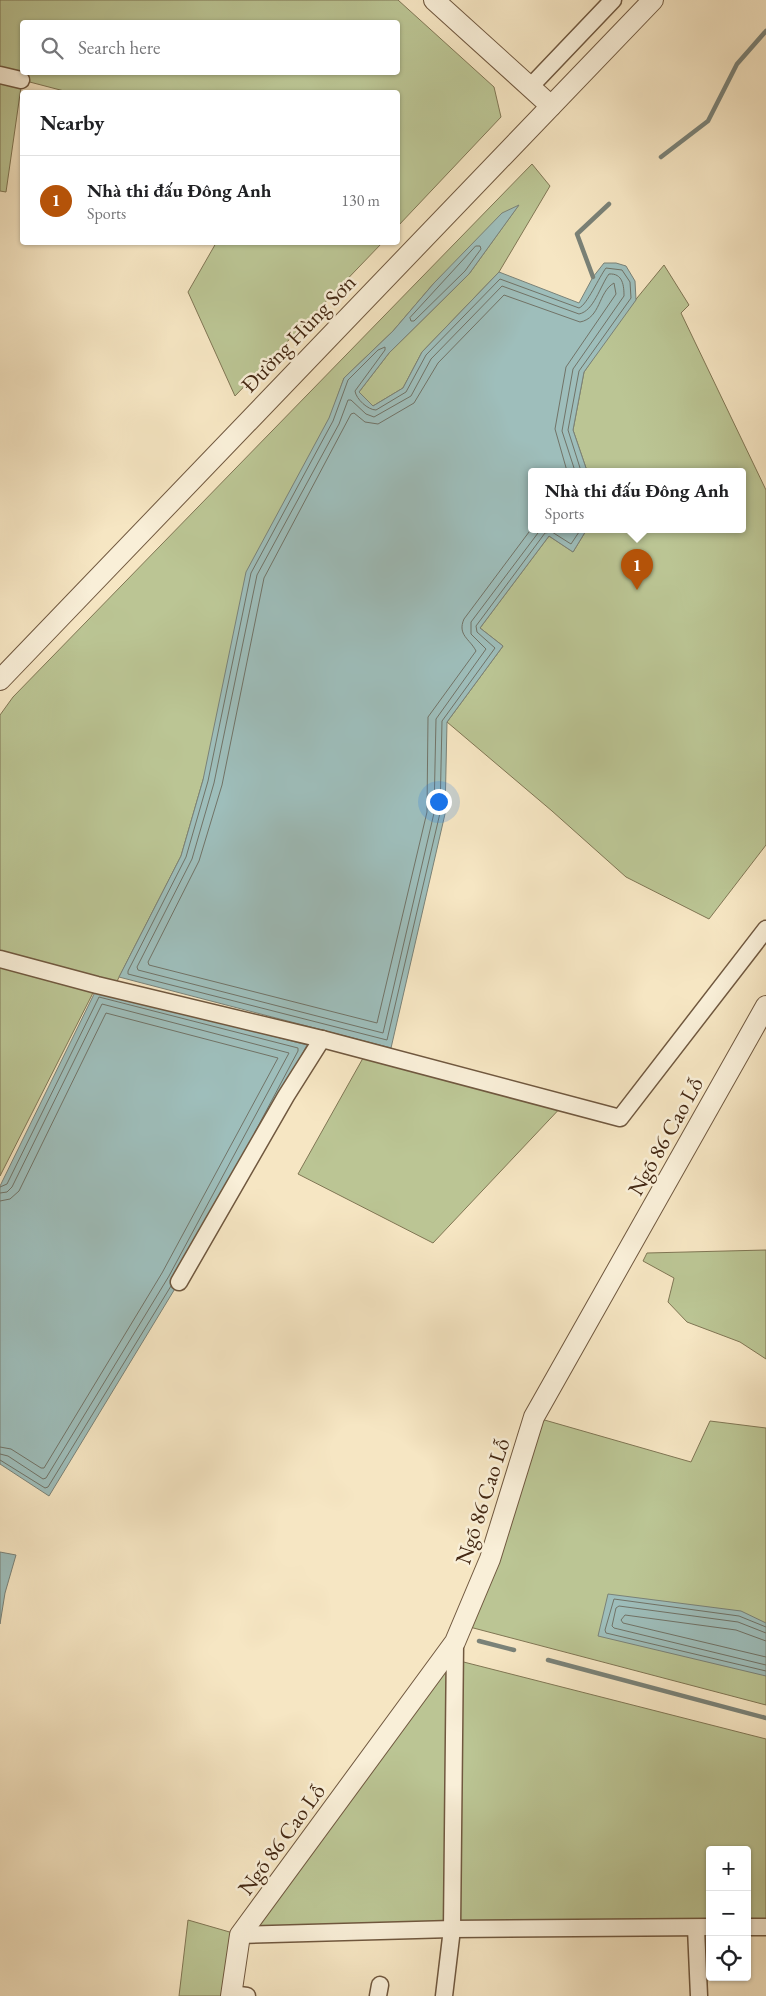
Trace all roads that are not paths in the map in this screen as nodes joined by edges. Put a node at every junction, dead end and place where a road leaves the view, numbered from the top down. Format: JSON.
{"nodes":[{"id":1,"x":434,"y":0,"type":"edge"},
{"id":2,"x":613,"y":0,"type":"edge"},
{"id":3,"x":652,"y":0,"type":"edge"},
{"id":4,"x":0,"y":75,"type":"edge"},
{"id":5,"x":22,"y":80,"type":"dead end"},
{"id":6,"x":530,"y":87,"type":"junction"},
{"id":7,"x":551,"y":106,"type":"junction"},
{"id":8,"x":0,"y":680,"type":"edge"},
{"id":9,"x":766,"y":929,"type":"edge"},
{"id":10,"x":0,"y":959,"type":"edge"},
{"id":11,"x":766,"y":1006,"type":"edge"},
{"id":12,"x":322,"y":1039,"type":"junction"},
{"id":13,"x":179,"y":1282,"type":"dead end"},
{"id":14,"x":455,"y":1642,"type":"junction"},
{"id":15,"x":751,"y":1927,"type":"edge"},
{"id":16,"x":766,"y":1927,"type":"edge"},
{"id":17,"x":703,"y":1928,"type":"edge"},
{"id":18,"x":452,"y":1929,"type":"junction"},
{"id":19,"x":240,"y":1935,"type":"junction"},
{"id":20,"x":236,"y":1995,"type":"edge"},
{"id":21,"x":444,"y":1996,"type":"edge"},
{"id":22,"x":699,"y":1996,"type":"edge"}],
"edges":[{"from":1,"to":6,"type":"street"},
{"from":2,"to":6,"type":"street"},
{"from":3,"to":7,"type":"street","name":"Đường Hùng Sơn"},
{"from":4,"to":5,"type":"street"},
{"from":6,"to":7,"type":"street"},
{"from":7,"to":8,"type":"street","name":"Đường Hùng Sơn"},
{"from":9,"to":12,"type":"street"},
{"from":10,"to":12,"type":"street"},
{"from":11,"to":14,"type":"street","name":"Ngõ 86 Cao Lỗ"},
{"from":12,"to":13,"type":"street"},
{"from":14,"to":18,"type":"street"},
{"from":14,"to":19,"type":"street","name":"Ngõ 86 Cao Lỗ"},
{"from":15,"to":16,"type":"street"},
{"from":17,"to":18,"type":"street"},
{"from":17,"to":22,"type":"street"},
{"from":18,"to":19,"type":"street"},
{"from":18,"to":21,"type":"street"},
{"from":19,"to":20,"type":"street","name":"Ngõ 86 Cao Lỗ"}]}
